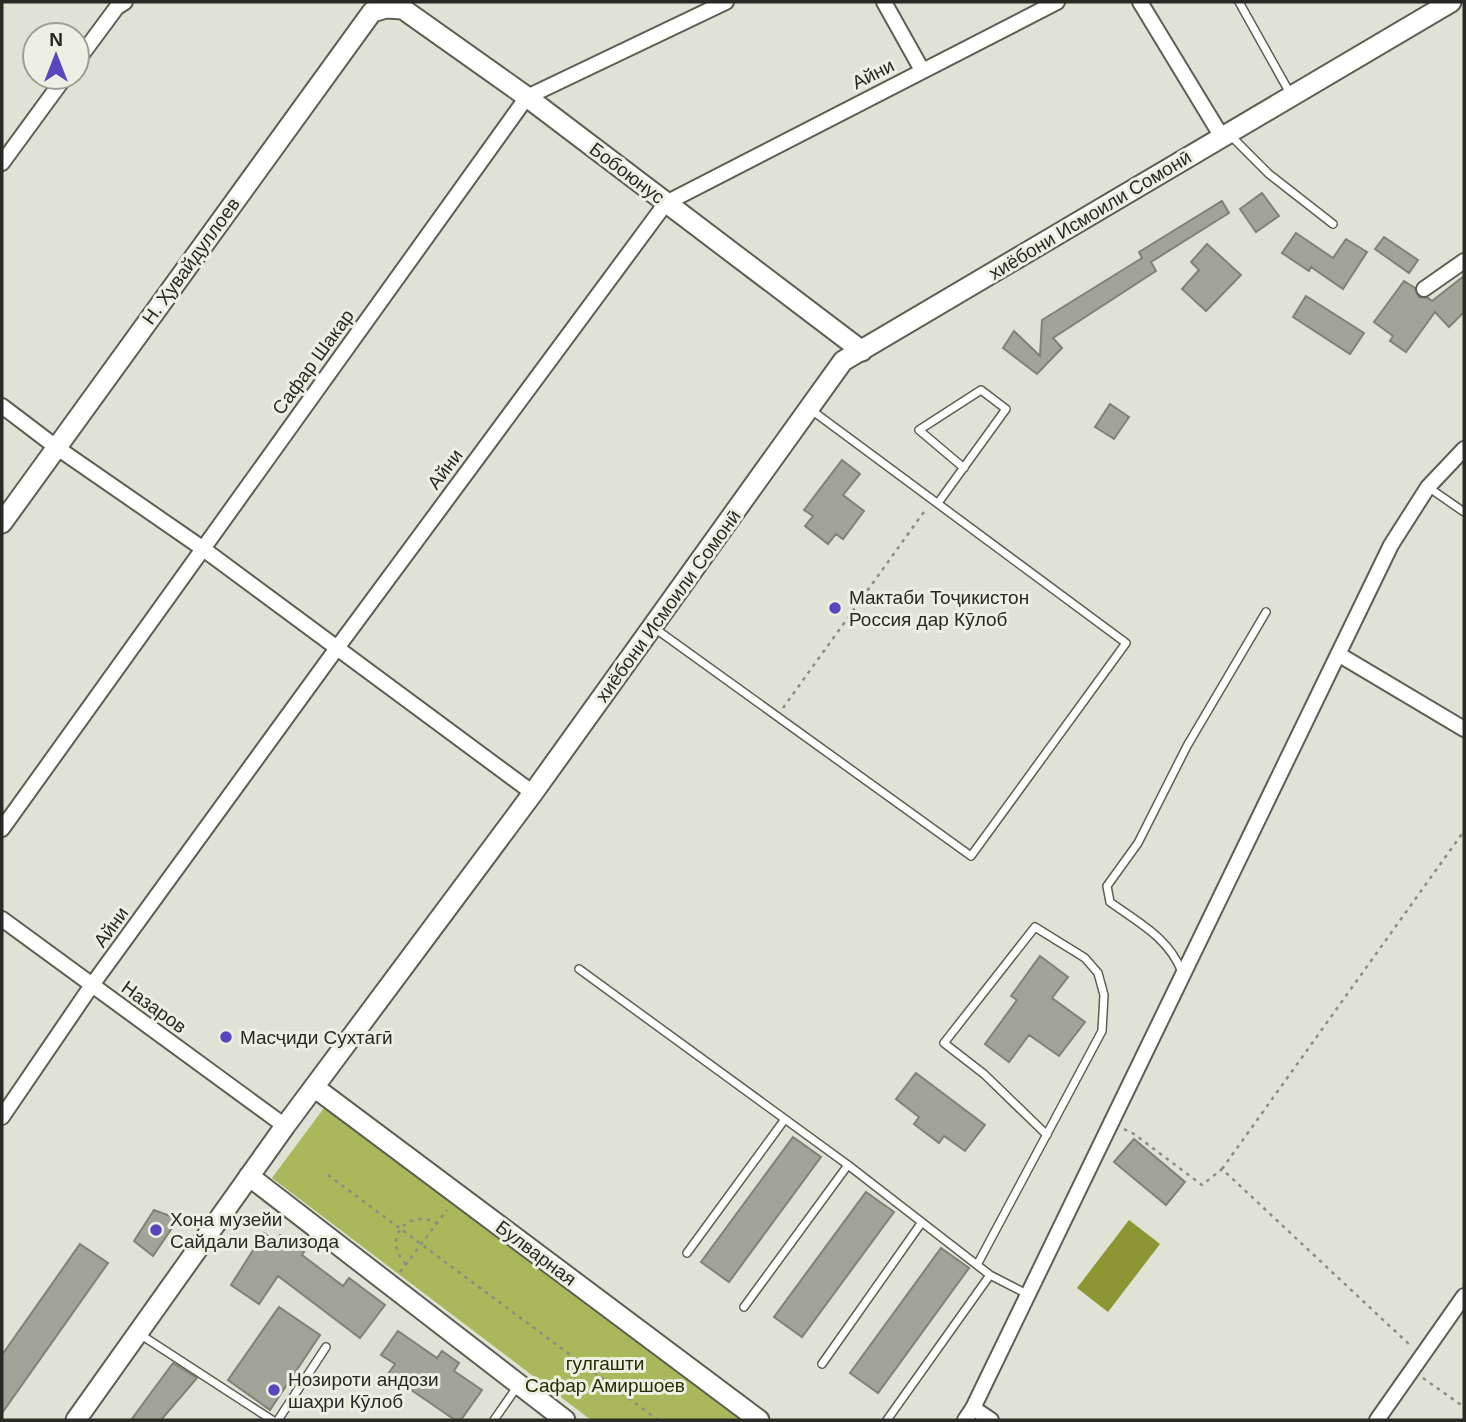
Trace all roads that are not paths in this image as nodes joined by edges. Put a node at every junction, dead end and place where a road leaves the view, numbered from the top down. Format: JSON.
{"nodes":[{"id":1,"x":125,"y":2,"type":"edge"},
{"id":2,"x":726,"y":2,"type":"edge"},
{"id":3,"x":884,"y":2,"type":"edge"},
{"id":4,"x":1057,"y":2,"type":"edge"},
{"id":5,"x":1140,"y":2,"type":"edge"},
{"id":6,"x":1239,"y":2,"type":"edge"},
{"id":7,"x":1441,"y":4,"type":"edge"},
{"id":8,"x":386,"y":8,"type":"joint"},
{"id":9,"x":91,"y":42,"type":"edge"},
{"id":10,"x":922,"y":70,"type":"junction"},
{"id":11,"x":55,"y":91,"type":"edge"},
{"id":12,"x":1292,"y":96,"type":"junction"},
{"id":13,"x":527,"y":97,"type":"junction"},
{"id":14,"x":1225,"y":135,"type":"junction"},
{"id":15,"x":2,"y":163,"type":"edge"},
{"id":16,"x":666,"y":202,"type":"junction"},
{"id":17,"x":1333,"y":224,"type":"dead end"},
{"id":18,"x":1464,"y":261,"type":"edge"},
{"id":19,"x":1424,"y":289,"type":"dead end"},
{"id":20,"x":862,"y":351,"type":"junction"},
{"id":21,"x":2,"y":406,"type":"edge"},
{"id":22,"x":810,"y":408,"type":"junction"},
{"id":23,"x":56,"y":447,"type":"junction"},
{"id":24,"x":1464,"y":449,"type":"edge"},
{"id":25,"x":964,"y":468,"type":"junction"},
{"id":26,"x":1428,"y":488,"type":"junction"},
{"id":27,"x":935,"y":501,"type":"junction"},
{"id":28,"x":1464,"y":512,"type":"edge"},
{"id":29,"x":2,"y":523,"type":"edge"},
{"id":30,"x":202,"y":548,"type":"junction"},
{"id":31,"x":1266,"y":611,"type":"dead end"},
{"id":32,"x":653,"y":627,"type":"junction"},
{"id":33,"x":337,"y":648,"type":"junction"},
{"id":34,"x":1338,"y":654,"type":"junction"},
{"id":35,"x":1464,"y":729,"type":"edge"},
{"id":36,"x":533,"y":793,"type":"junction"},
{"id":37,"x":2,"y":829,"type":"edge"},
{"id":38,"x":2,"y":919,"type":"edge"},
{"id":39,"x":579,"y":969,"type":"dead end"},
{"id":40,"x":1184,"y":976,"type":"junction"},
{"id":41,"x":92,"y":985,"type":"junction"},
{"id":42,"x":313,"y":1087,"type":"junction"},
{"id":43,"x":2,"y":1117,"type":"edge"},
{"id":44,"x":785,"y":1119,"type":"junction"},
{"id":45,"x":285,"y":1126,"type":"junction"},
{"id":46,"x":1047,"y":1135,"type":"junction"},
{"id":47,"x":848,"y":1165,"type":"junction"},
{"id":48,"x":249,"y":1176,"type":"junction"},
{"id":49,"x":922,"y":1222,"type":"junction"},
{"id":50,"x":687,"y":1253,"type":"dead end"},
{"id":51,"x":977,"y":1265,"type":"junction"},
{"id":52,"x":990,"y":1275,"type":"junction"},
{"id":53,"x":1027,"y":1294,"type":"junction"},
{"id":54,"x":1464,"y":1296,"type":"edge"},
{"id":55,"x":744,"y":1307,"type":"dead end"},
{"id":56,"x":138,"y":1333,"type":"junction"},
{"id":57,"x":326,"y":1347,"type":"dead end"},
{"id":58,"x":822,"y":1364,"type":"dead end"},
{"id":59,"x":519,"y":1385,"type":"junction"},
{"id":60,"x":969,"y":1414,"type":"edge"},
{"id":61,"x":76,"y":1420,"type":"edge"},
{"id":62,"x":272,"y":1420,"type":"edge"},
{"id":63,"x":278,"y":1420,"type":"edge"},
{"id":64,"x":494,"y":1420,"type":"edge"},
{"id":65,"x":565,"y":1420,"type":"edge"},
{"id":66,"x":759,"y":1420,"type":"edge"},
{"id":67,"x":887,"y":1420,"type":"edge"},
{"id":68,"x":991,"y":1420,"type":"edge"},
{"id":69,"x":1377,"y":1420,"type":"edge"}],
"edges":[{"from":1,"to":9,"type":"street"},
{"from":2,"to":13,"type":"street","name":"Сафар Шакар"},
{"from":3,"to":10,"type":"street"},
{"from":4,"to":10,"type":"street","name":"Айни"},
{"from":5,"to":14,"type":"street"},
{"from":6,"to":12,"type":"lane"},
{"from":7,"to":12,"type":"street","name":"хиёбони Исмоили Сомонӣ"},
{"from":8,"to":13,"type":"street","name":"Бобоюнус"},
{"from":8,"to":23,"type":"street","name":"Н. Ҳувайдуллоев"},
{"from":10,"to":16,"type":"street","name":"Айни"},
{"from":11,"to":15,"type":"street"},
{"from":12,"to":14,"type":"street","name":"хиёбони Исмоили Сомонӣ"},
{"from":13,"to":16,"type":"street","name":"Бобоюнус"},
{"from":13,"to":30,"type":"street","name":"Сафар Шакар"},
{"from":14,"to":17,"type":"lane"},
{"from":14,"to":20,"type":"street","name":"хиёбони Исмоили Сомонӣ"},
{"from":16,"to":20,"type":"street","name":"Бобоюнус"},
{"from":16,"to":33,"type":"street","name":"Айни"},
{"from":18,"to":19,"type":"street"},
{"from":20,"to":22,"type":"street","name":"хиёбони Исмоили Сомонӣ"},
{"from":21,"to":23,"type":"street"},
{"from":22,"to":27,"type":"lane"},
{"from":22,"to":32,"type":"street","name":"хиёбони Исмоили Сомонӣ"},
{"from":23,"to":29,"type":"street","name":"Н. Ҳувайдуллоев"},
{"from":23,"to":30,"type":"street"},
{"from":24,"to":26,"type":"street"},
{"from":25,"to":25,"type":"lane"},
{"from":25,"to":27,"type":"lane"},
{"from":26,"to":28,"type":"lane"},
{"from":26,"to":34,"type":"street"},
{"from":27,"to":32,"type":"lane"},
{"from":30,"to":33,"type":"street"},
{"from":30,"to":37,"type":"street","name":"Сафар Шакар"},
{"from":31,"to":40,"type":"lane"},
{"from":32,"to":36,"type":"street","name":"хиёбони Исмоили Сомонӣ"},
{"from":33,"to":36,"type":"street"},
{"from":33,"to":41,"type":"street","name":"Айни"},
{"from":34,"to":35,"type":"street"},
{"from":34,"to":40,"type":"street"},
{"from":36,"to":42,"type":"street","name":"хиёбони Исмоили Сомонӣ"},
{"from":38,"to":41,"type":"street","name":"Назаров"},
{"from":39,"to":44,"type":"lane"},
{"from":40,"to":53,"type":"street"},
{"from":41,"to":43,"type":"street","name":"Айни"},
{"from":41,"to":45,"type":"street","name":"Назаров"},
{"from":42,"to":45,"type":"street","name":"хиёбони Исмоили Сомонӣ"},
{"from":42,"to":66,"type":"street","name":"Булварная"},
{"from":44,"to":47,"type":"lane"},
{"from":44,"to":50,"type":"lane"},
{"from":45,"to":48,"type":"street","name":"хиёбони Исмоили Сомонӣ"},
{"from":46,"to":46,"type":"lane"},
{"from":46,"to":51,"type":"lane"},
{"from":47,"to":49,"type":"lane"},
{"from":47,"to":55,"type":"lane"},
{"from":48,"to":56,"type":"street","name":"хиёбони Исмоили Сомонӣ"},
{"from":48,"to":59,"type":"street"},
{"from":49,"to":51,"type":"lane"},
{"from":49,"to":58,"type":"lane"},
{"from":51,"to":52,"type":"lane"},
{"from":52,"to":53,"type":"lane"},
{"from":52,"to":67,"type":"lane"},
{"from":53,"to":60,"type":"street"},
{"from":54,"to":69,"type":"street"},
{"from":56,"to":61,"type":"street","name":"хиёбони Исмоили Сомонӣ"},
{"from":56,"to":62,"type":"lane"},
{"from":57,"to":63,"type":"lane"},
{"from":59,"to":64,"type":"lane"},
{"from":59,"to":65,"type":"street"},
{"from":60,"to":68,"type":"street"}]}
